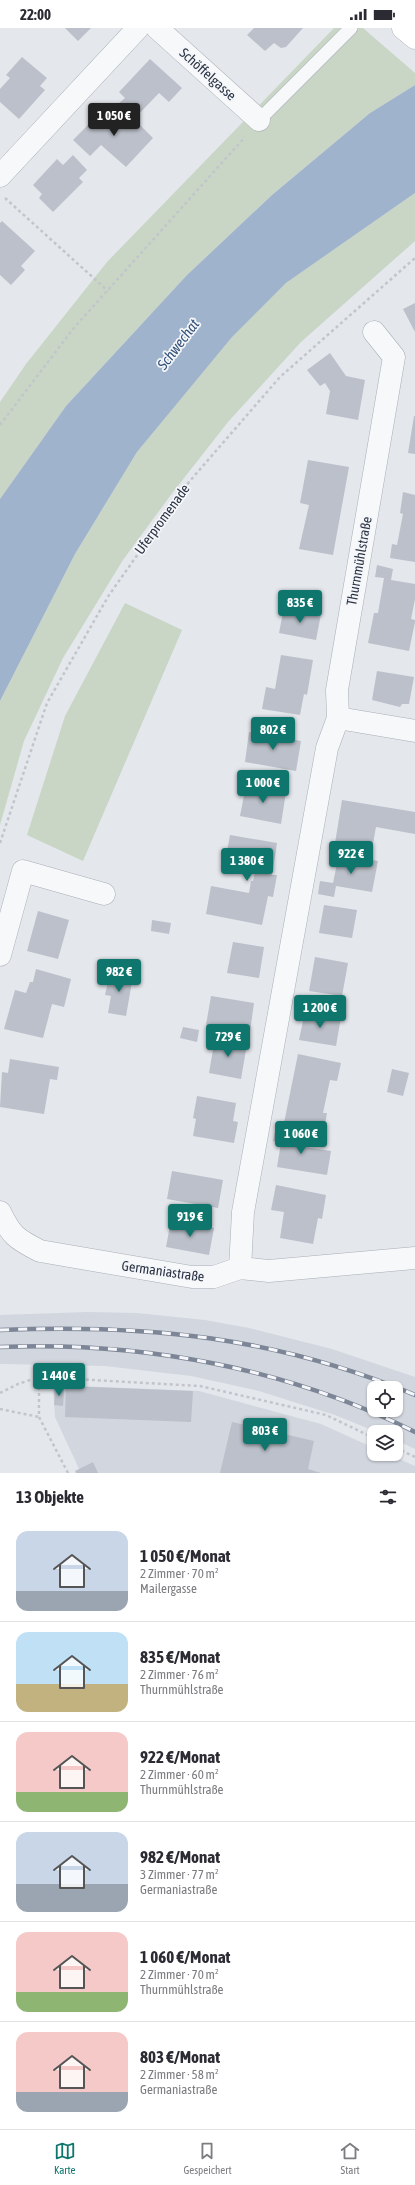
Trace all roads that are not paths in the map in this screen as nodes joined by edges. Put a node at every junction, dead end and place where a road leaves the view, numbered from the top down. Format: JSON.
{"nodes":[{"id":1,"x":138,"y":28,"type":"edge"},
{"id":2,"x":157,"y":28,"type":"edge"},
{"id":3,"x":351,"y":28,"type":"edge"},
{"id":4,"x":403,"y":28,"type":"edge"},
{"id":5,"x":415,"y":38,"type":"edge"},
{"id":6,"x":260,"y":120,"type":"joint"},
{"id":7,"x":1,"y":184,"type":"edge"},
{"id":8,"x":374,"y":332,"type":"dead end"},
{"id":9,"x":338,"y":718,"type":"junction"},
{"id":10,"x":415,"y":731,"type":"edge"},
{"id":11,"x":104,"y":894,"type":"dead end"},
{"id":12,"x":0,"y":955,"type":"edge"},
{"id":13,"x":0,"y":1212,"type":"edge"},
{"id":14,"x":415,"y":1258,"type":"edge"},
{"id":15,"x":240,"y":1268,"type":"junction"}],
"edges":[{"from":1,"to":7,"type":"street"},
{"from":2,"to":6,"type":"street","name":"Schöffelgasse"},
{"from":3,"to":6,"type":"lane"},
{"from":4,"to":5,"type":"main road"},
{"from":8,"to":9,"type":"street","name":"Thurnmühlstraße"},
{"from":9,"to":10,"type":"street"},
{"from":9,"to":15,"type":"street","name":"Thurnmühlstraße"},
{"from":11,"to":12,"type":"street"},
{"from":13,"to":15,"type":"street","name":"Germaniastraße"},
{"from":14,"to":15,"type":"street","name":"Germaniastraße"}]}
